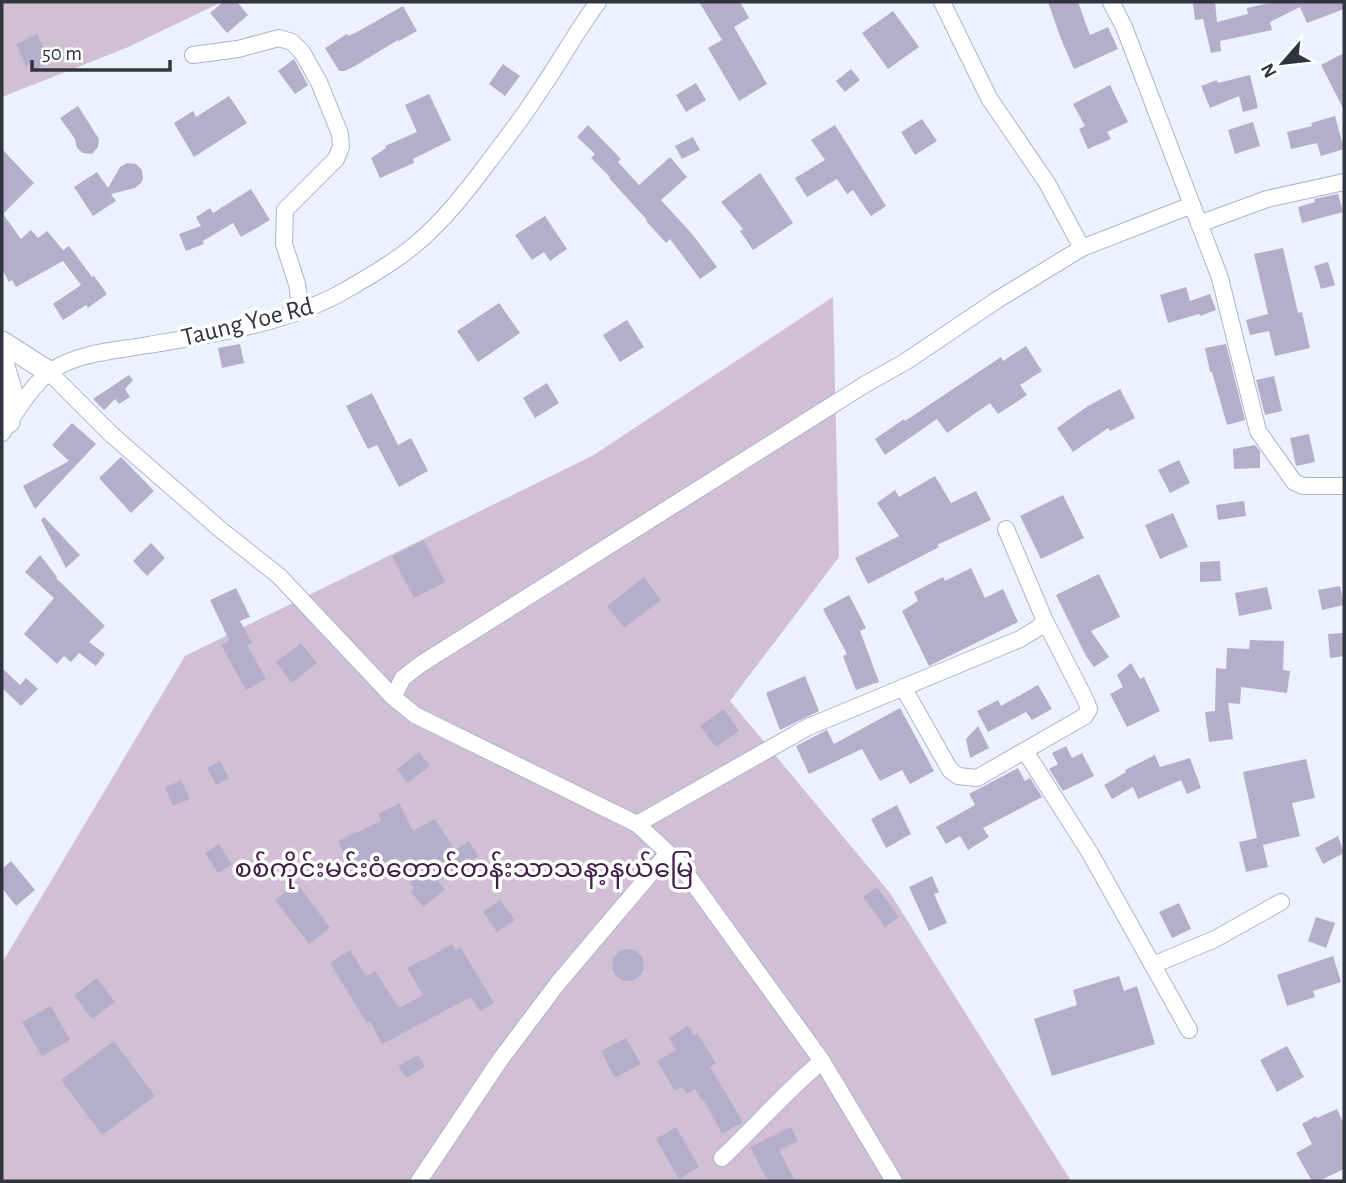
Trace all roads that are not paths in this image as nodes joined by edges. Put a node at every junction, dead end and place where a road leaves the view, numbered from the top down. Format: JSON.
{"nodes":[{"id":1,"x":598,"y":2,"type":"edge"},
{"id":2,"x":942,"y":2,"type":"edge"},
{"id":3,"x":1111,"y":2,"type":"edge"},
{"id":4,"x":193,"y":55,"type":"dead end"},
{"id":5,"x":1344,"y":182,"type":"edge"},
{"id":6,"x":1192,"y":205,"type":"junction"},
{"id":7,"x":1199,"y":224,"type":"junction"},
{"id":8,"x":1082,"y":248,"type":"junction"},
{"id":9,"x":302,"y":310,"type":"junction"},
{"id":10,"x":2,"y":342,"type":"edge"},
{"id":11,"x":2,"y":359,"type":"edge"},
{"id":12,"x":49,"y":372,"type":"junction"},
{"id":13,"x":6,"y":428,"type":"edge"},
{"id":14,"x":1344,"y":486,"type":"edge"},
{"id":15,"x":1006,"y":529,"type":"dead end"},
{"id":16,"x":1045,"y":621,"type":"junction"},
{"id":17,"x":904,"y":687,"type":"junction"},
{"id":18,"x":393,"y":697,"type":"junction"},
{"id":19,"x":1025,"y":751,"type":"junction"},
{"id":20,"x":637,"y":824,"type":"junction"},
{"id":21,"x":668,"y":853,"type":"junction"},
{"id":22,"x":1281,"y":902,"type":"dead end"},
{"id":23,"x":1153,"y":965,"type":"junction"},
{"id":24,"x":1189,"y":1030,"type":"dead end"},
{"id":25,"x":822,"y":1061,"type":"junction"},
{"id":26,"x":722,"y":1158,"type":"dead end"},
{"id":27,"x":419,"y":1181,"type":"edge"},
{"id":28,"x":894,"y":1181,"type":"edge"}],
"edges":[{"from":1,"to":9,"type":"street","name":"Taung Yoe Rd"},
{"from":2,"to":8,"type":"street"},
{"from":3,"to":6,"type":"street"},
{"from":4,"to":9,"type":"street"},
{"from":5,"to":7,"type":"street"},
{"from":6,"to":7,"type":"street"},
{"from":6,"to":8,"type":"street"},
{"from":7,"to":14,"type":"street"},
{"from":8,"to":18,"type":"street"},
{"from":9,"to":12,"type":"street","name":"Taung Yoe Rd"},
{"from":10,"to":12,"type":"street"},
{"from":11,"to":13,"type":"street"},
{"from":12,"to":13,"type":"street","name":"Taung Yoe Rd"},
{"from":12,"to":18,"type":"street"},
{"from":15,"to":16,"type":"street"},
{"from":16,"to":17,"type":"street"},
{"from":16,"to":19,"type":"street"},
{"from":17,"to":19,"type":"street"},
{"from":17,"to":20,"type":"street"},
{"from":18,"to":20,"type":"street"},
{"from":19,"to":23,"type":"street"},
{"from":20,"to":21,"type":"street"},
{"from":21,"to":25,"type":"street"},
{"from":21,"to":27,"type":"street"},
{"from":22,"to":23,"type":"street"},
{"from":23,"to":24,"type":"street"},
{"from":25,"to":26,"type":"street"},
{"from":25,"to":28,"type":"street"}]}
